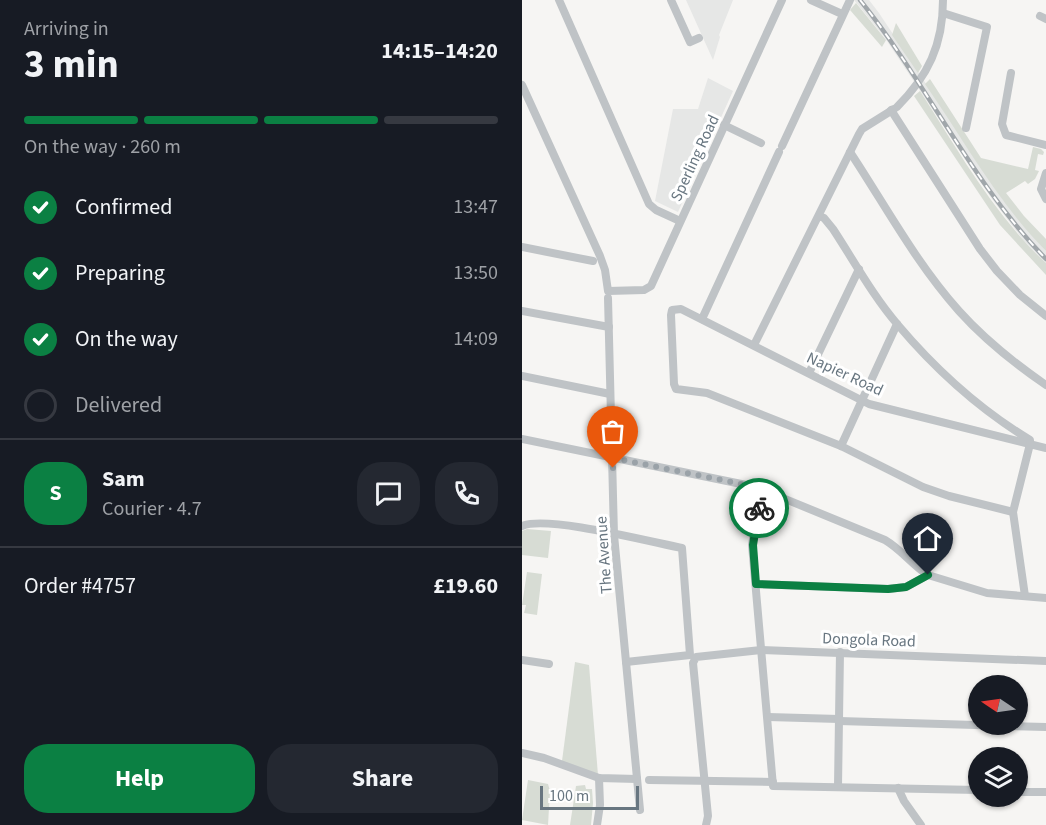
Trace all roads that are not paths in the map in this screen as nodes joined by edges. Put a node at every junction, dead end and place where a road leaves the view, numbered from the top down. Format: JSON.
{"nodes":[{"id":1,"x":559,"y":0,"type":"edge"},
{"id":2,"x":671,"y":0,"type":"edge"},
{"id":3,"x":782,"y":0,"type":"edge"},
{"id":4,"x":811,"y":0,"type":"edge"},
{"id":5,"x":850,"y":0,"type":"edge"},
{"id":6,"x":943,"y":0,"type":"edge"},
{"id":7,"x":943,"y":13,"type":"junction"},
{"id":8,"x":842,"y":15,"type":"junction"},
{"id":9,"x":699,"y":38,"type":"dead end"},
{"id":10,"x":1011,"y":73,"type":"dead end"},
{"id":11,"x":522,"y":85,"type":"edge"},
{"id":12,"x":894,"y":109,"type":"junction"},
{"id":13,"x":727,"y":127,"type":"junction"},
{"id":14,"x":966,"y":128,"type":"dead end"},
{"id":15,"x":761,"y":143,"type":"dead end"},
{"id":16,"x":1046,"y":145,"type":"edge"},
{"id":17,"x":850,"y":152,"type":"junction"},
{"id":18,"x":1046,"y":173,"type":"edge"},
{"id":19,"x":1045,"y":184,"type":"edge"},
{"id":20,"x":1046,"y":199,"type":"edge"},
{"id":21,"x":819,"y":216,"type":"junction"},
{"id":22,"x":680,"y":221,"type":"junction"},
{"id":23,"x":522,"y":247,"type":"edge"},
{"id":24,"x":597,"y":261,"type":"junction"},
{"id":25,"x":859,"y":269,"type":"junction"},
{"id":26,"x":608,"y":294,"type":"junction"},
{"id":27,"x":522,"y":311,"type":"edge"},
{"id":28,"x":1046,"y":316,"type":"edge"},
{"id":29,"x":702,"y":319,"type":"junction"},
{"id":30,"x":897,"y":324,"type":"junction"},
{"id":31,"x":609,"y":327,"type":"junction"},
{"id":32,"x":754,"y":345,"type":"junction"},
{"id":33,"x":809,"y":373,"type":"junction"},
{"id":34,"x":522,"y":376,"type":"edge"},
{"id":35,"x":1046,"y":385,"type":"edge"},
{"id":36,"x":610,"y":394,"type":"junction"},
{"id":37,"x":863,"y":401,"type":"junction"},
{"id":38,"x":1009,"y":427,"type":"junction"},
{"id":39,"x":1005,"y":438,"type":"junction"},
{"id":40,"x":522,"y":439,"type":"edge"},
{"id":41,"x":1030,"y":444,"type":"junction"},
{"id":42,"x":841,"y":446,"type":"junction"},
{"id":43,"x":1046,"y":448,"type":"edge"},
{"id":44,"x":613,"y":458,"type":"junction"},
{"id":45,"x":764,"y":490,"type":"junction"},
{"id":46,"x":1013,"y":512,"type":"junction"},
{"id":47,"x":522,"y":526,"type":"edge"},
{"id":48,"x":614,"y":535,"type":"junction"},
{"id":49,"x":928,"y":575,"type":"junction"},
{"id":50,"x":756,"y":584,"type":"junction"},
{"id":51,"x":1024,"y":596,"type":"junction"},
{"id":52,"x":1046,"y":598,"type":"edge"},
{"id":53,"x":761,"y":650,"type":"junction"},
{"id":54,"x":840,"y":652,"type":"junction"},
{"id":55,"x":692,"y":657,"type":"junction"},
{"id":56,"x":522,"y":660,"type":"edge"},
{"id":57,"x":1046,"y":661,"type":"edge"},
{"id":58,"x":626,"y":662,"type":"junction"},
{"id":59,"x":549,"y":664,"type":"dead end"},
{"id":60,"x":768,"y":717,"type":"junction"},
{"id":61,"x":839,"y":720,"type":"junction"},
{"id":62,"x":1046,"y":727,"type":"edge"},
{"id":63,"x":522,"y":753,"type":"edge"},
{"id":64,"x":599,"y":778,"type":"junction"},
{"id":65,"x":637,"y":779,"type":"junction"},
{"id":66,"x":649,"y":780,"type":"dead end"},
{"id":67,"x":704,"y":782,"type":"junction"},
{"id":68,"x":773,"y":784,"type":"junction"},
{"id":69,"x":838,"y":786,"type":"junction"},
{"id":70,"x":898,"y":788,"type":"junction"},
{"id":71,"x":968,"y":790,"type":"edge"},
{"id":72,"x":1028,"y":792,"type":"edge"},
{"id":73,"x":1046,"y":792,"type":"edge"},
{"id":74,"x":640,"y":810,"type":"dead end"},
{"id":75,"x":597,"y":825,"type":"edge"},
{"id":76,"x":706,"y":825,"type":"edge"},
{"id":77,"x":921,"y":825,"type":"edge"}],
"edges":[{"from":1,"to":22,"type":"street"},
{"from":2,"to":9,"type":"street"},
{"from":3,"to":13,"type":"street","name":"Sperling Road"},
{"from":4,"to":8,"type":"street"},
{"from":5,"to":8,"type":"street"},
{"from":6,"to":7,"type":"street"},
{"from":7,"to":12,"type":"street"},
{"from":7,"to":14,"type":"street"},
{"from":8,"to":29,"type":"street"},
{"from":10,"to":16,"type":"street"},
{"from":11,"to":24,"type":"street","name":"The Avenue"},
{"from":12,"to":17,"type":"street"},
{"from":12,"to":28,"type":"street"},
{"from":13,"to":15,"type":"street"},
{"from":13,"to":22,"type":"street","name":"Sperling Road"},
{"from":17,"to":21,"type":"street"},
{"from":17,"to":35,"type":"street"},
{"from":18,"to":19,"type":"street"},
{"from":19,"to":20,"type":"street"},
{"from":21,"to":25,"type":"street"},
{"from":21,"to":32,"type":"street"},
{"from":22,"to":26,"type":"street","name":"Sperling Road"},
{"from":23,"to":24,"type":"street"},
{"from":24,"to":26,"type":"street","name":"The Avenue"},
{"from":25,"to":30,"type":"street"},
{"from":25,"to":33,"type":"street"},
{"from":26,"to":31,"type":"street","name":"The Avenue"},
{"from":27,"to":31,"type":"street"},
{"from":29,"to":32,"type":"street","name":"Napier Road"},
{"from":29,"to":42,"type":"street","name":"Napier Road"},
{"from":30,"to":37,"type":"street"},
{"from":30,"to":38,"type":"street"},
{"from":31,"to":36,"type":"street","name":"The Avenue"},
{"from":32,"to":33,"type":"street","name":"Napier Road"},
{"from":33,"to":37,"type":"street","name":"Napier Road"},
{"from":34,"to":36,"type":"street"},
{"from":36,"to":44,"type":"street","name":"The Avenue"},
{"from":37,"to":39,"type":"street","name":"Napier Road"},
{"from":37,"to":42,"type":"street"},
{"from":38,"to":39,"type":"street"},
{"from":38,"to":41,"type":"street"},
{"from":39,"to":41,"type":"street","name":"Napier Road"},
{"from":40,"to":44,"type":"street"},
{"from":41,"to":43,"type":"street","name":"Napier Road"},
{"from":41,"to":46,"type":"street"},
{"from":42,"to":46,"type":"street"},
{"from":44,"to":45,"type":"street"},
{"from":44,"to":48,"type":"street","name":"The Avenue"},
{"from":45,"to":49,"type":"street"},
{"from":45,"to":50,"type":"street"},
{"from":46,"to":51,"type":"street"},
{"from":47,"to":48,"type":"street"},
{"from":48,"to":55,"type":"street"},
{"from":48,"to":58,"type":"street","name":"The Avenue"},
{"from":49,"to":50,"type":"street"},
{"from":49,"to":51,"type":"street"},
{"from":50,"to":53,"type":"street"},
{"from":51,"to":52,"type":"street"},
{"from":53,"to":54,"type":"street","name":"Dongola Road"},
{"from":53,"to":55,"type":"street","name":"Dongola Road"},
{"from":53,"to":60,"type":"street"},
{"from":54,"to":57,"type":"street","name":"Dongola Road"},
{"from":54,"to":61,"type":"street"},
{"from":55,"to":58,"type":"street","name":"Dongola Road"},
{"from":55,"to":67,"type":"street"},
{"from":56,"to":59,"type":"street"},
{"from":58,"to":65,"type":"street","name":"The Avenue"},
{"from":60,"to":61,"type":"street"},
{"from":60,"to":68,"type":"street"},
{"from":61,"to":62,"type":"street"},
{"from":61,"to":69,"type":"street"},
{"from":63,"to":64,"type":"street"},
{"from":64,"to":65,"type":"street"},
{"from":64,"to":75,"type":"street"},
{"from":65,"to":74,"type":"street","name":"The Avenue"},
{"from":66,"to":67,"type":"street"},
{"from":67,"to":68,"type":"street"},
{"from":67,"to":76,"type":"street"},
{"from":68,"to":69,"type":"street"},
{"from":69,"to":70,"type":"street"},
{"from":70,"to":71,"type":"street"},
{"from":70,"to":77,"type":"street"},
{"from":72,"to":73,"type":"street"}]}
